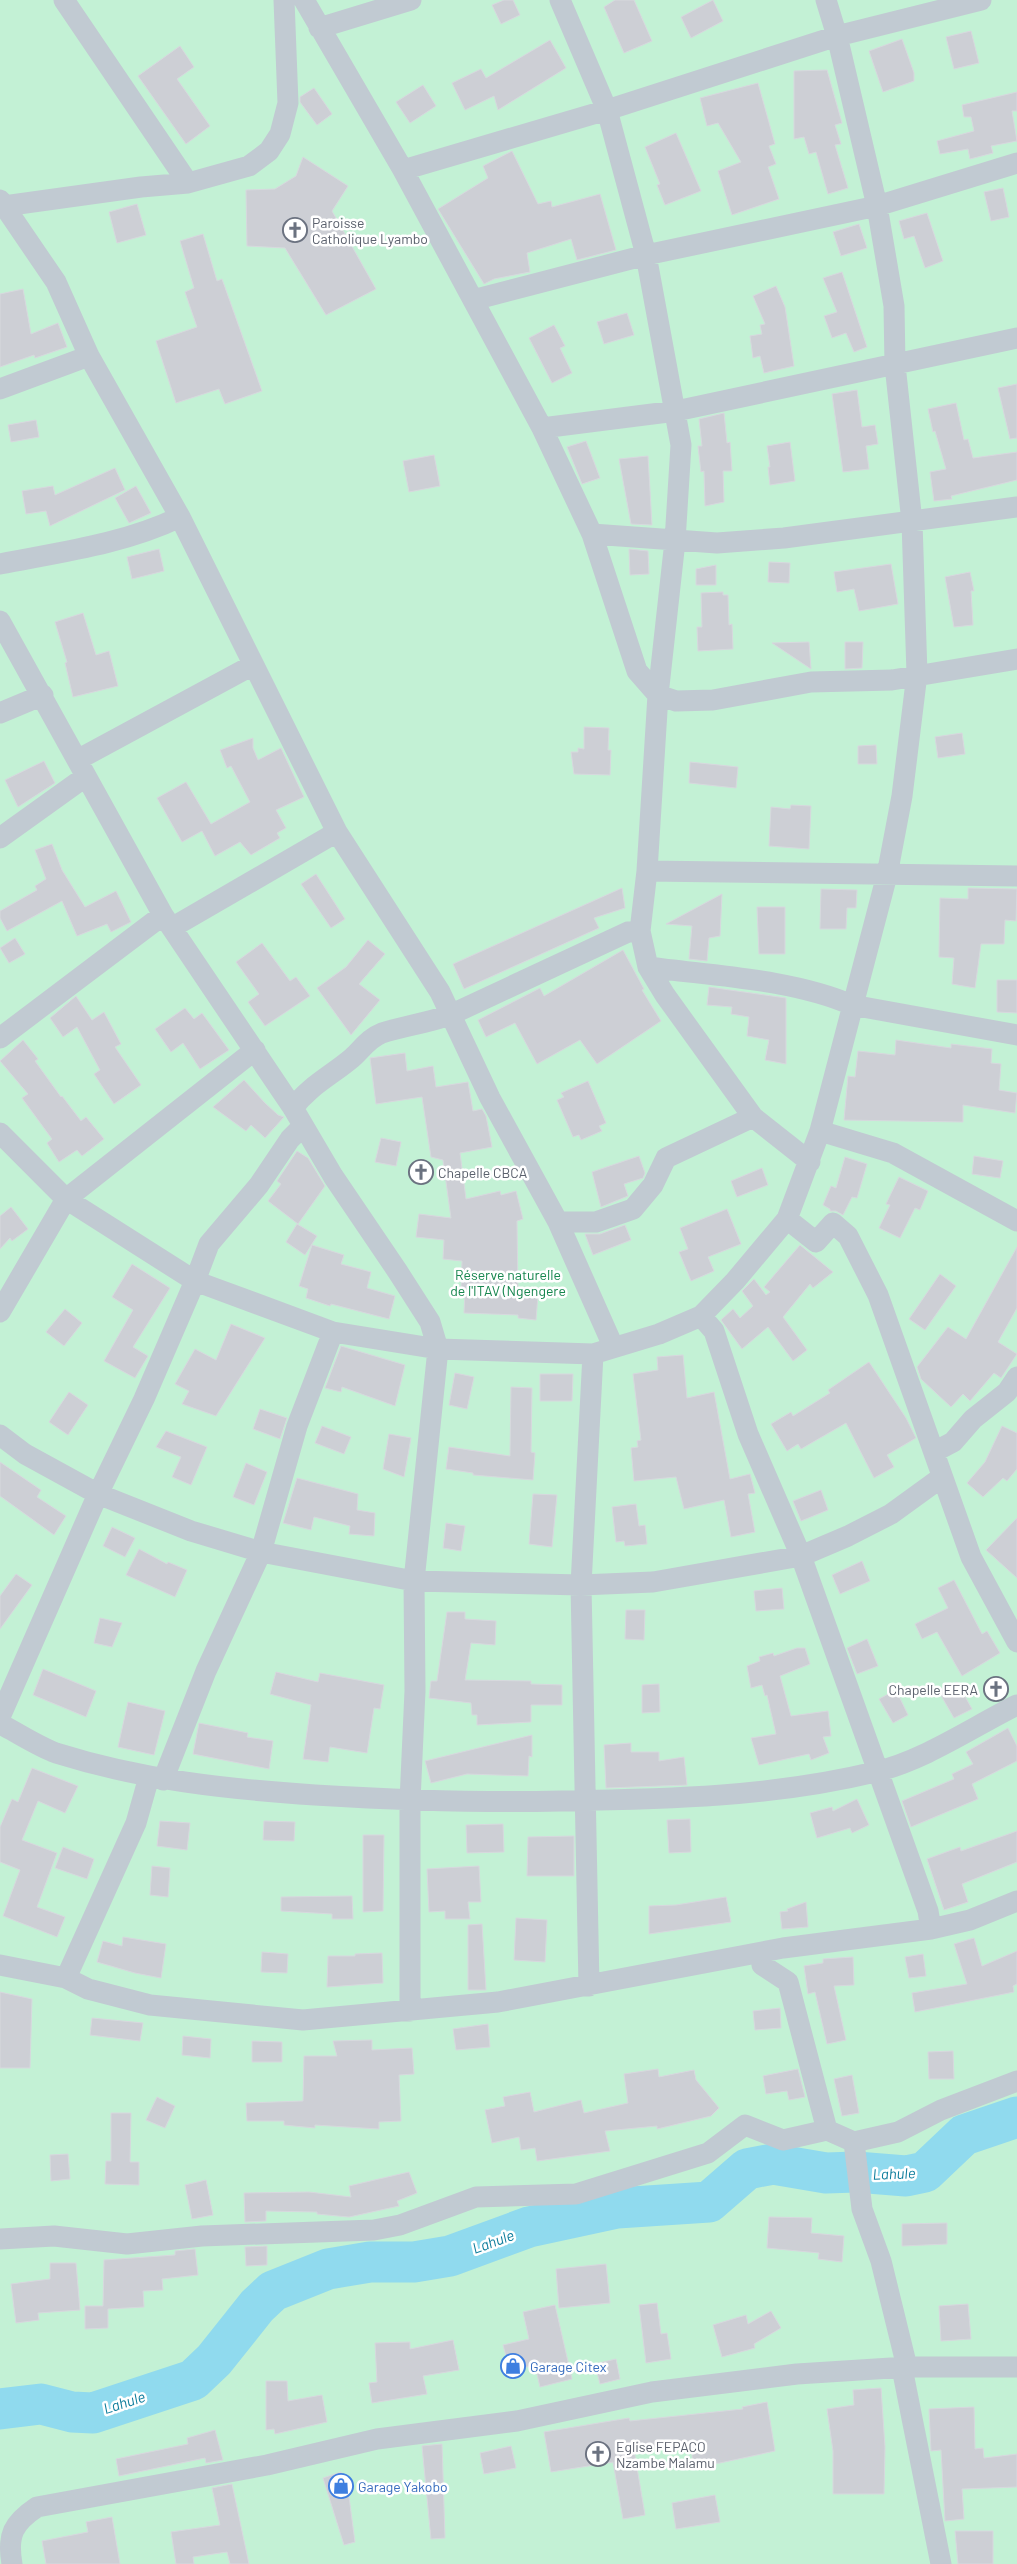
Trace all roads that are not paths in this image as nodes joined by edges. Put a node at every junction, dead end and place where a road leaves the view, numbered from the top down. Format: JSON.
{"nodes":[{"id":1,"x":64,"y":0,"type":"edge"},
{"id":2,"x":284,"y":0,"type":"edge"},
{"id":3,"x":304,"y":0,"type":"edge"},
{"id":4,"x":411,"y":0,"type":"edge"},
{"id":5,"x":560,"y":0,"type":"edge"},
{"id":6,"x":826,"y":0,"type":"edge"},
{"id":7,"x":981,"y":0,"type":"edge"},
{"id":8,"x":319,"y":28,"type":"junction"},
{"id":9,"x":837,"y":36,"type":"junction"},
{"id":10,"x":607,"y":110,"type":"junction"},
{"id":11,"x":1017,"y":163,"type":"edge"},
{"id":12,"x":403,"y":170,"type":"junction"},
{"id":13,"x":188,"y":183,"type":"junction"},
{"id":14,"x":2,"y":203,"type":"edge"},
{"id":15,"x":877,"y":206,"type":"junction"},
{"id":16,"x":646,"y":255,"type":"junction"},
{"id":17,"x":473,"y":300,"type":"junction"},
{"id":18,"x":1017,"y":338,"type":"edge"},
{"id":19,"x":89,"y":356,"type":"junction"},
{"id":20,"x":895,"y":365,"type":"junction"},
{"id":21,"x":0,"y":389,"type":"edge"},
{"id":22,"x":676,"y":411,"type":"junction"},
{"id":23,"x":542,"y":428,"type":"junction"},
{"id":24,"x":1017,"y":507,"type":"edge"},
{"id":25,"x":180,"y":517,"type":"junction"},
{"id":26,"x":912,"y":522,"type":"junction"},
{"id":27,"x":592,"y":534,"type":"junction"},
{"id":28,"x":675,"y":541,"type":"junction"},
{"id":29,"x":0,"y":564,"type":"edge"},
{"id":30,"x":0,"y":621,"type":"edge"},
{"id":31,"x":1017,"y":659,"type":"edge"},
{"id":32,"x":253,"y":665,"type":"junction"},
{"id":33,"x":917,"y":674,"type":"junction"},
{"id":34,"x":43,"y":695,"type":"junction"},
{"id":35,"x":658,"y":695,"type":"junction"},
{"id":36,"x":0,"y":713,"type":"edge"},
{"id":37,"x":82,"y":768,"type":"junction"},
{"id":38,"x":337,"y":832,"type":"junction"},
{"id":39,"x":0,"y":838,"type":"edge"},
{"id":40,"x":647,"y":871,"type":"junction"},
{"id":41,"x":887,"y":875,"type":"junction"},
{"id":42,"x":1017,"y":876,"type":"edge"},
{"id":43,"x":168,"y":921,"type":"junction"},
{"id":44,"x":640,"y":931,"type":"junction"},
{"id":45,"x":648,"y":967,"type":"junction"},
{"id":46,"x":852,"y":1005,"type":"junction"},
{"id":47,"x":450,"y":1015,"type":"junction"},
{"id":48,"x":1017,"y":1035,"type":"edge"},
{"id":49,"x":0,"y":1038,"type":"edge"},
{"id":50,"x":255,"y":1050,"type":"junction"},
{"id":51,"x":293,"y":1108,"type":"junction"},
{"id":52,"x":754,"y":1117,"type":"junction"},
{"id":53,"x":303,"y":1126,"type":"junction"},
{"id":54,"x":820,"y":1131,"type":"junction"},
{"id":55,"x":0,"y":1133,"type":"edge"},
{"id":56,"x":810,"y":1162,"type":"junction"},
{"id":57,"x":66,"y":1199,"type":"junction"},
{"id":58,"x":787,"y":1218,"type":"junction"},
{"id":59,"x":1017,"y":1221,"type":"edge"},
{"id":60,"x":558,"y":1222,"type":"junction"},
{"id":61,"x":196,"y":1281,"type":"junction"},
{"id":62,"x":0,"y":1312,"type":"edge"},
{"id":63,"x":701,"y":1316,"type":"junction"},
{"id":64,"x":332,"y":1332,"type":"junction"},
{"id":65,"x":613,"y":1346,"type":"junction"},
{"id":66,"x":438,"y":1349,"type":"junction"},
{"id":67,"x":593,"y":1354,"type":"junction"},
{"id":68,"x":1014,"y":1389,"type":"edge"},
{"id":69,"x":0,"y":1435,"type":"edge"},
{"id":70,"x":934,"y":1452,"type":"junction"},
{"id":71,"x":942,"y":1477,"type":"junction"},
{"id":72,"x":98,"y":1494,"type":"junction"},
{"id":73,"x":261,"y":1552,"type":"junction"},
{"id":74,"x":801,"y":1556,"type":"junction"},
{"id":75,"x":414,"y":1581,"type":"junction"},
{"id":76,"x":581,"y":1585,"type":"junction"},
{"id":77,"x":1017,"y":1642,"type":"edge"},
{"id":78,"x":1017,"y":1705,"type":"edge"},
{"id":79,"x":0,"y":1717,"type":"edge"},
{"id":80,"x":0,"y":1724,"type":"edge"},
{"id":81,"x":876,"y":1772,"type":"junction"},
{"id":82,"x":156,"y":1778,"type":"junction"},
{"id":83,"x":410,"y":1801,"type":"junction"},
{"id":84,"x":585,"y":1801,"type":"junction"},
{"id":85,"x":1017,"y":1901,"type":"edge"},
{"id":86,"x":931,"y":1930,"type":"junction"},
{"id":87,"x":761,"y":1953,"type":"junction"},
{"id":88,"x":0,"y":1965,"type":"edge"},
{"id":89,"x":66,"y":1978,"type":"junction"},
{"id":90,"x":588,"y":1986,"type":"junction"},
{"id":91,"x":410,"y":2011,"type":"junction"},
{"id":92,"x":1017,"y":2081,"type":"edge"},
{"id":93,"x":827,"y":2130,"type":"junction"},
{"id":94,"x":854,"y":2142,"type":"junction"},
{"id":95,"x":0,"y":2239,"type":"edge"},
{"id":96,"x":1017,"y":2366,"type":"edge"},
{"id":97,"x":904,"y":2368,"type":"junction"},
{"id":98,"x":12,"y":2564,"type":"edge"},
{"id":99,"x":941,"y":2564,"type":"edge"}],
"edges":[{"from":1,"to":13,"type":"street"},
{"from":2,"to":13,"type":"street"},
{"from":3,"to":8,"type":"street"},
{"from":4,"to":8,"type":"street"},
{"from":5,"to":10,"type":"street"},
{"from":6,"to":9,"type":"street"},
{"from":7,"to":9,"type":"street"},
{"from":8,"to":12,"type":"street"},
{"from":9,"to":10,"type":"street"},
{"from":9,"to":15,"type":"street"},
{"from":10,"to":12,"type":"street"},
{"from":10,"to":16,"type":"street"},
{"from":11,"to":15,"type":"street"},
{"from":12,"to":17,"type":"street"},
{"from":13,"to":14,"type":"street"},
{"from":14,"to":19,"type":"street"},
{"from":15,"to":16,"type":"street"},
{"from":15,"to":20,"type":"street"},
{"from":16,"to":17,"type":"street"},
{"from":16,"to":22,"type":"street"},
{"from":17,"to":23,"type":"street"},
{"from":18,"to":20,"type":"street"},
{"from":19,"to":21,"type":"street"},
{"from":19,"to":25,"type":"street"},
{"from":20,"to":22,"type":"street"},
{"from":20,"to":26,"type":"street"},
{"from":22,"to":23,"type":"street"},
{"from":22,"to":28,"type":"street"},
{"from":23,"to":27,"type":"street"},
{"from":24,"to":26,"type":"street"},
{"from":25,"to":29,"type":"street"},
{"from":25,"to":32,"type":"street"},
{"from":26,"to":28,"type":"street"},
{"from":26,"to":33,"type":"street"},
{"from":27,"to":28,"type":"street"},
{"from":27,"to":35,"type":"street"},
{"from":28,"to":35,"type":"street"},
{"from":30,"to":34,"type":"street"},
{"from":31,"to":33,"type":"street"},
{"from":32,"to":37,"type":"street"},
{"from":32,"to":38,"type":"street"},
{"from":33,"to":35,"type":"street"},
{"from":33,"to":41,"type":"street"},
{"from":34,"to":36,"type":"street"},
{"from":34,"to":37,"type":"street"},
{"from":35,"to":40,"type":"street"},
{"from":37,"to":39,"type":"street"},
{"from":37,"to":43,"type":"street"},
{"from":38,"to":43,"type":"street"},
{"from":38,"to":47,"type":"street"},
{"from":40,"to":41,"type":"street"},
{"from":40,"to":44,"type":"street"},
{"from":41,"to":42,"type":"street"},
{"from":41,"to":46,"type":"street"},
{"from":43,"to":49,"type":"street"},
{"from":43,"to":50,"type":"street"},
{"from":44,"to":45,"type":"street"},
{"from":44,"to":47,"type":"street"},
{"from":45,"to":46,"type":"street"},
{"from":45,"to":52,"type":"street"},
{"from":46,"to":48,"type":"street"},
{"from":46,"to":54,"type":"street"},
{"from":47,"to":51,"type":"street"},
{"from":47,"to":60,"type":"street"},
{"from":50,"to":51,"type":"street"},
{"from":50,"to":57,"type":"street"},
{"from":51,"to":53,"type":"street"},
{"from":52,"to":56,"type":"street"},
{"from":52,"to":60,"type":"street"},
{"from":53,"to":61,"type":"street"},
{"from":53,"to":66,"type":"street"},
{"from":54,"to":56,"type":"street"},
{"from":54,"to":59,"type":"street"},
{"from":55,"to":57,"type":"street"},
{"from":56,"to":58,"type":"street"},
{"from":57,"to":61,"type":"street"},
{"from":57,"to":62,"type":"street"},
{"from":58,"to":63,"type":"street"},
{"from":58,"to":70,"type":"street"},
{"from":60,"to":65,"type":"street"},
{"from":61,"to":64,"type":"street"},
{"from":61,"to":72,"type":"street"},
{"from":63,"to":65,"type":"street"},
{"from":63,"to":74,"type":"street"},
{"from":64,"to":66,"type":"street"},
{"from":64,"to":73,"type":"street"},
{"from":65,"to":67,"type":"street"},
{"from":66,"to":67,"type":"street"},
{"from":66,"to":75,"type":"street"},
{"from":67,"to":76,"type":"street"},
{"from":68,"to":70,"type":"street"},
{"from":69,"to":72,"type":"street"},
{"from":70,"to":71,"type":"street"},
{"from":71,"to":74,"type":"street"},
{"from":71,"to":77,"type":"street"},
{"from":72,"to":73,"type":"street"},
{"from":72,"to":79,"type":"street"},
{"from":73,"to":75,"type":"street"},
{"from":73,"to":82,"type":"street"},
{"from":74,"to":76,"type":"street"},
{"from":74,"to":81,"type":"street"},
{"from":75,"to":76,"type":"street"},
{"from":75,"to":83,"type":"street"},
{"from":76,"to":84,"type":"street"},
{"from":78,"to":81,"type":"street"},
{"from":80,"to":82,"type":"street"},
{"from":81,"to":84,"type":"street"},
{"from":81,"to":86,"type":"street"},
{"from":82,"to":83,"type":"street"},
{"from":82,"to":89,"type":"street"},
{"from":83,"to":84,"type":"street"},
{"from":83,"to":91,"type":"street"},
{"from":84,"to":90,"type":"street"},
{"from":85,"to":86,"type":"street"},
{"from":86,"to":87,"type":"street"},
{"from":87,"to":90,"type":"street"},
{"from":87,"to":93,"type":"street"},
{"from":88,"to":89,"type":"street"},
{"from":89,"to":91,"type":"street"},
{"from":90,"to":91,"type":"street"},
{"from":92,"to":94,"type":"street"},
{"from":93,"to":94,"type":"street"},
{"from":93,"to":95,"type":"street"},
{"from":94,"to":97,"type":"street"},
{"from":96,"to":97,"type":"street"},
{"from":97,"to":98,"type":"street"},
{"from":97,"to":99,"type":"street"}]}
